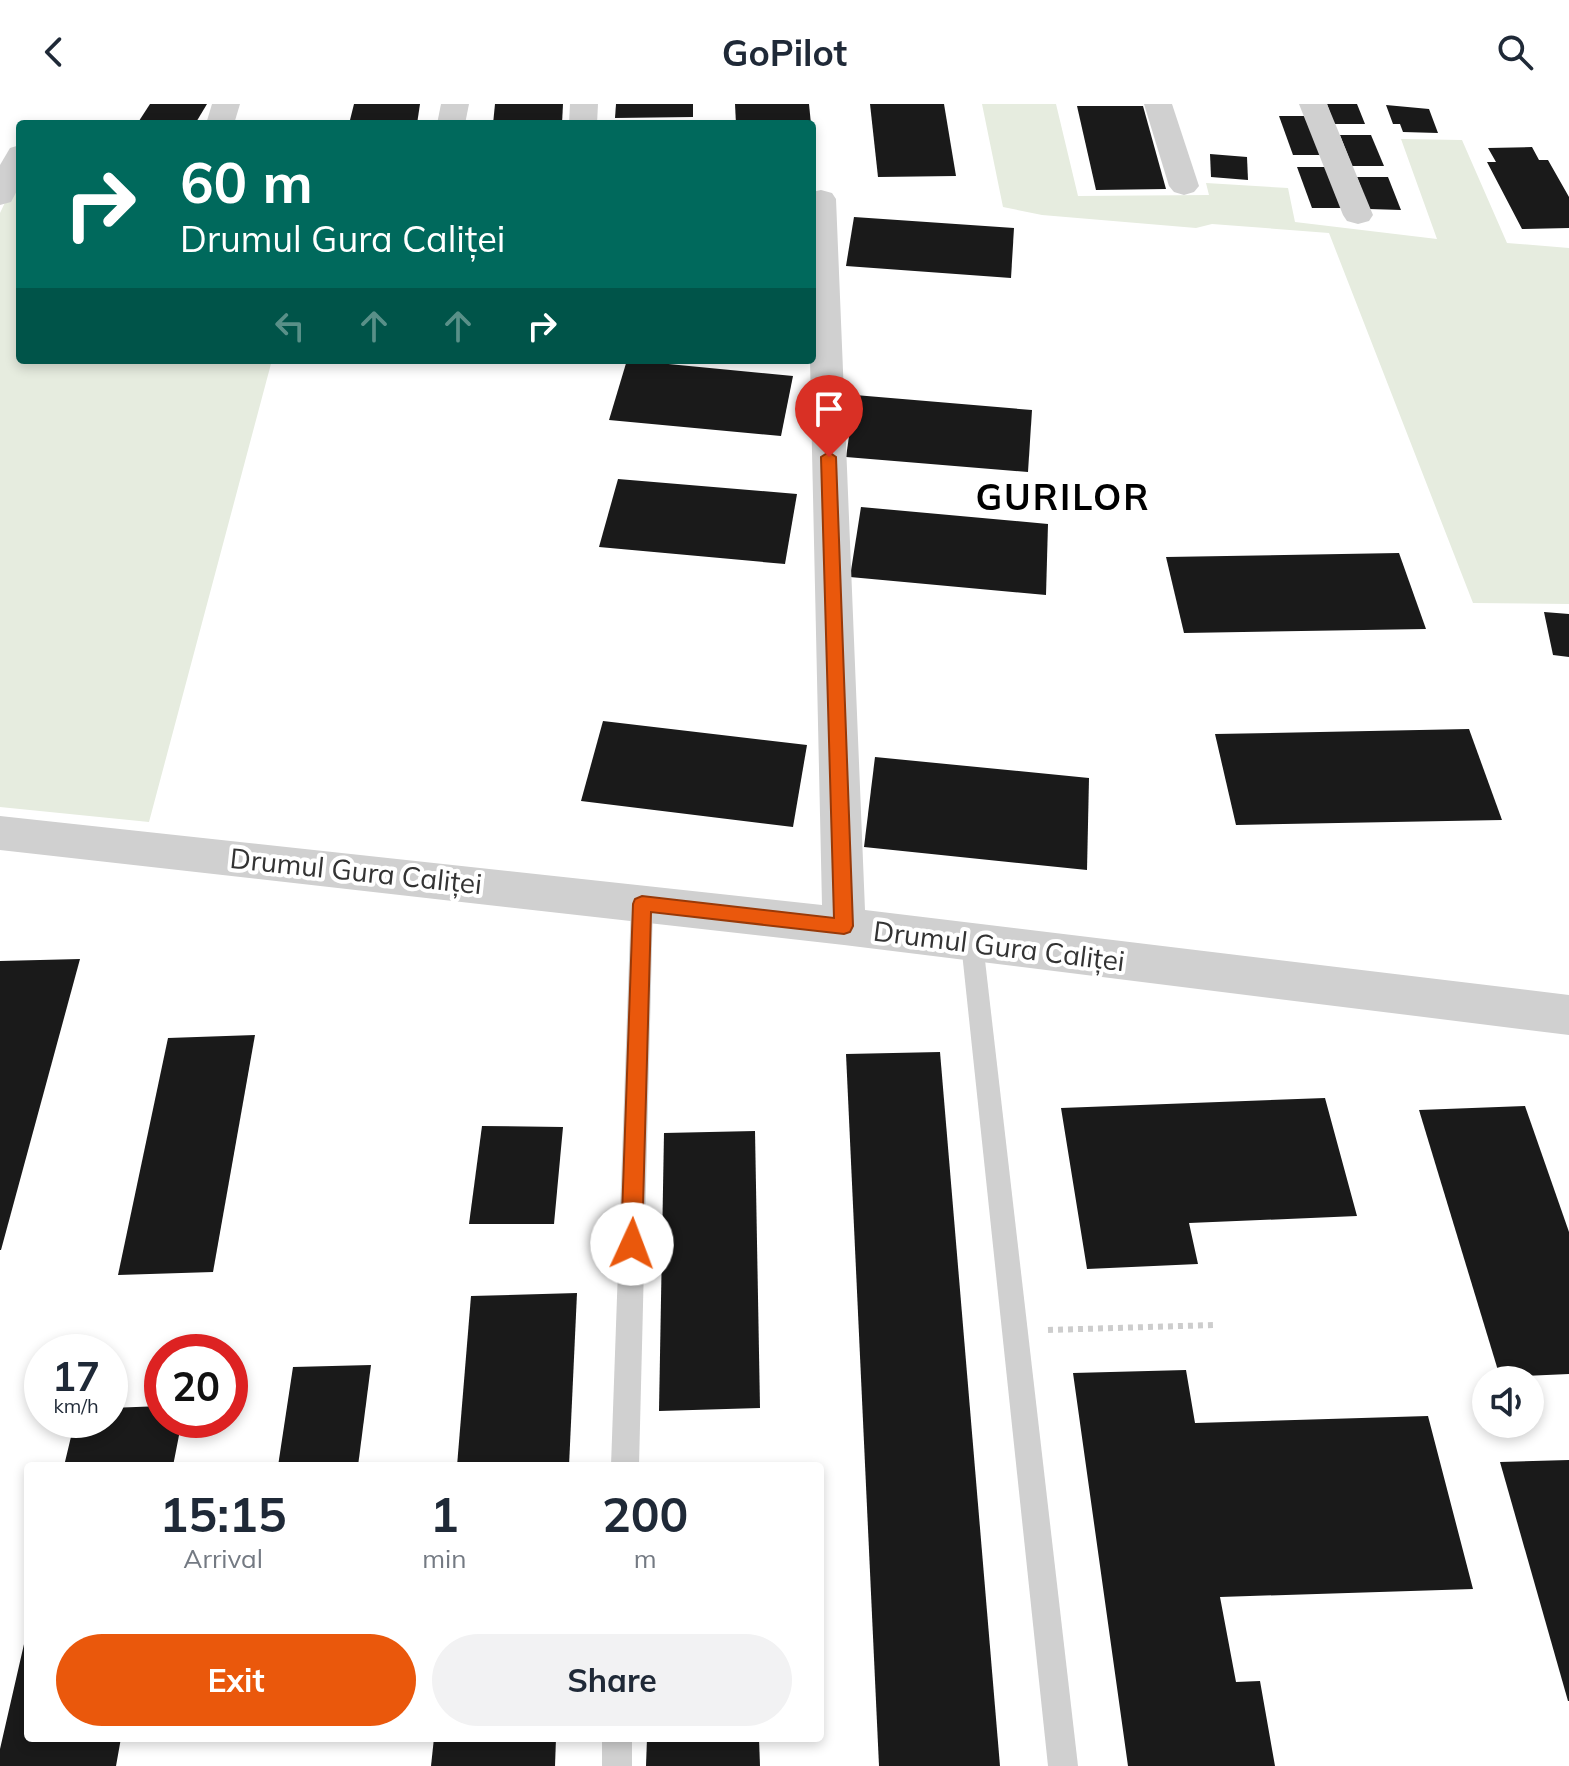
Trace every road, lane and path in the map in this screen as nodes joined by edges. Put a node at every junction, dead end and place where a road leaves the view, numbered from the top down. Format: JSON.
{"nodes":[{"id":1,"x":1158,"y":104,"type":"edge"},
{"id":2,"x":1313,"y":104,"type":"edge"},
{"id":3,"x":16,"y":162,"type":"edge"},
{"id":4,"x":1184,"y":186,"type":"dead end"},
{"id":5,"x":0,"y":196,"type":"edge"},
{"id":6,"x":821,"y":199,"type":"dead end"},
{"id":7,"x":1358,"y":215,"type":"dead end"},
{"id":8,"x":0,"y":833,"type":"edge"},
{"id":9,"x":642,"y":904,"type":"junction"},
{"id":10,"x":844,"y":926,"type":"junction"},
{"id":11,"x":972,"y":943,"type":"junction"},
{"id":12,"x":1566,"y":1022,"type":"edge"},
{"id":13,"x":1214,"y":1325,"type":"dead end"},
{"id":14,"x":1015,"y":1330,"type":"junction"},
{"id":15,"x":625,"y":1462,"type":"edge"},
{"id":16,"x":617,"y":1742,"type":"edge"},
{"id":17,"x":617,"y":1766,"type":"edge"},
{"id":18,"x":1063,"y":1766,"type":"edge"}],
"edges":[{"from":1,"to":4,"type":"street"},
{"from":2,"to":7,"type":"street"},
{"from":3,"to":5,"type":"street"},
{"from":6,"to":10,"type":"street"},
{"from":8,"to":9,"type":"street","name":"Drumul Gura Caliței"},
{"from":9,"to":10,"type":"street","name":"Drumul Gura Caliței"},
{"from":9,"to":15,"type":"lane"},
{"from":10,"to":11,"type":"street","name":"Drumul Gura Caliței"},
{"from":11,"to":12,"type":"street","name":"Drumul Gura Caliței"},
{"from":11,"to":14,"type":"lane"},
{"from":13,"to":14,"type":"path"},
{"from":14,"to":18,"type":"lane"},
{"from":16,"to":17,"type":"lane"}]}
